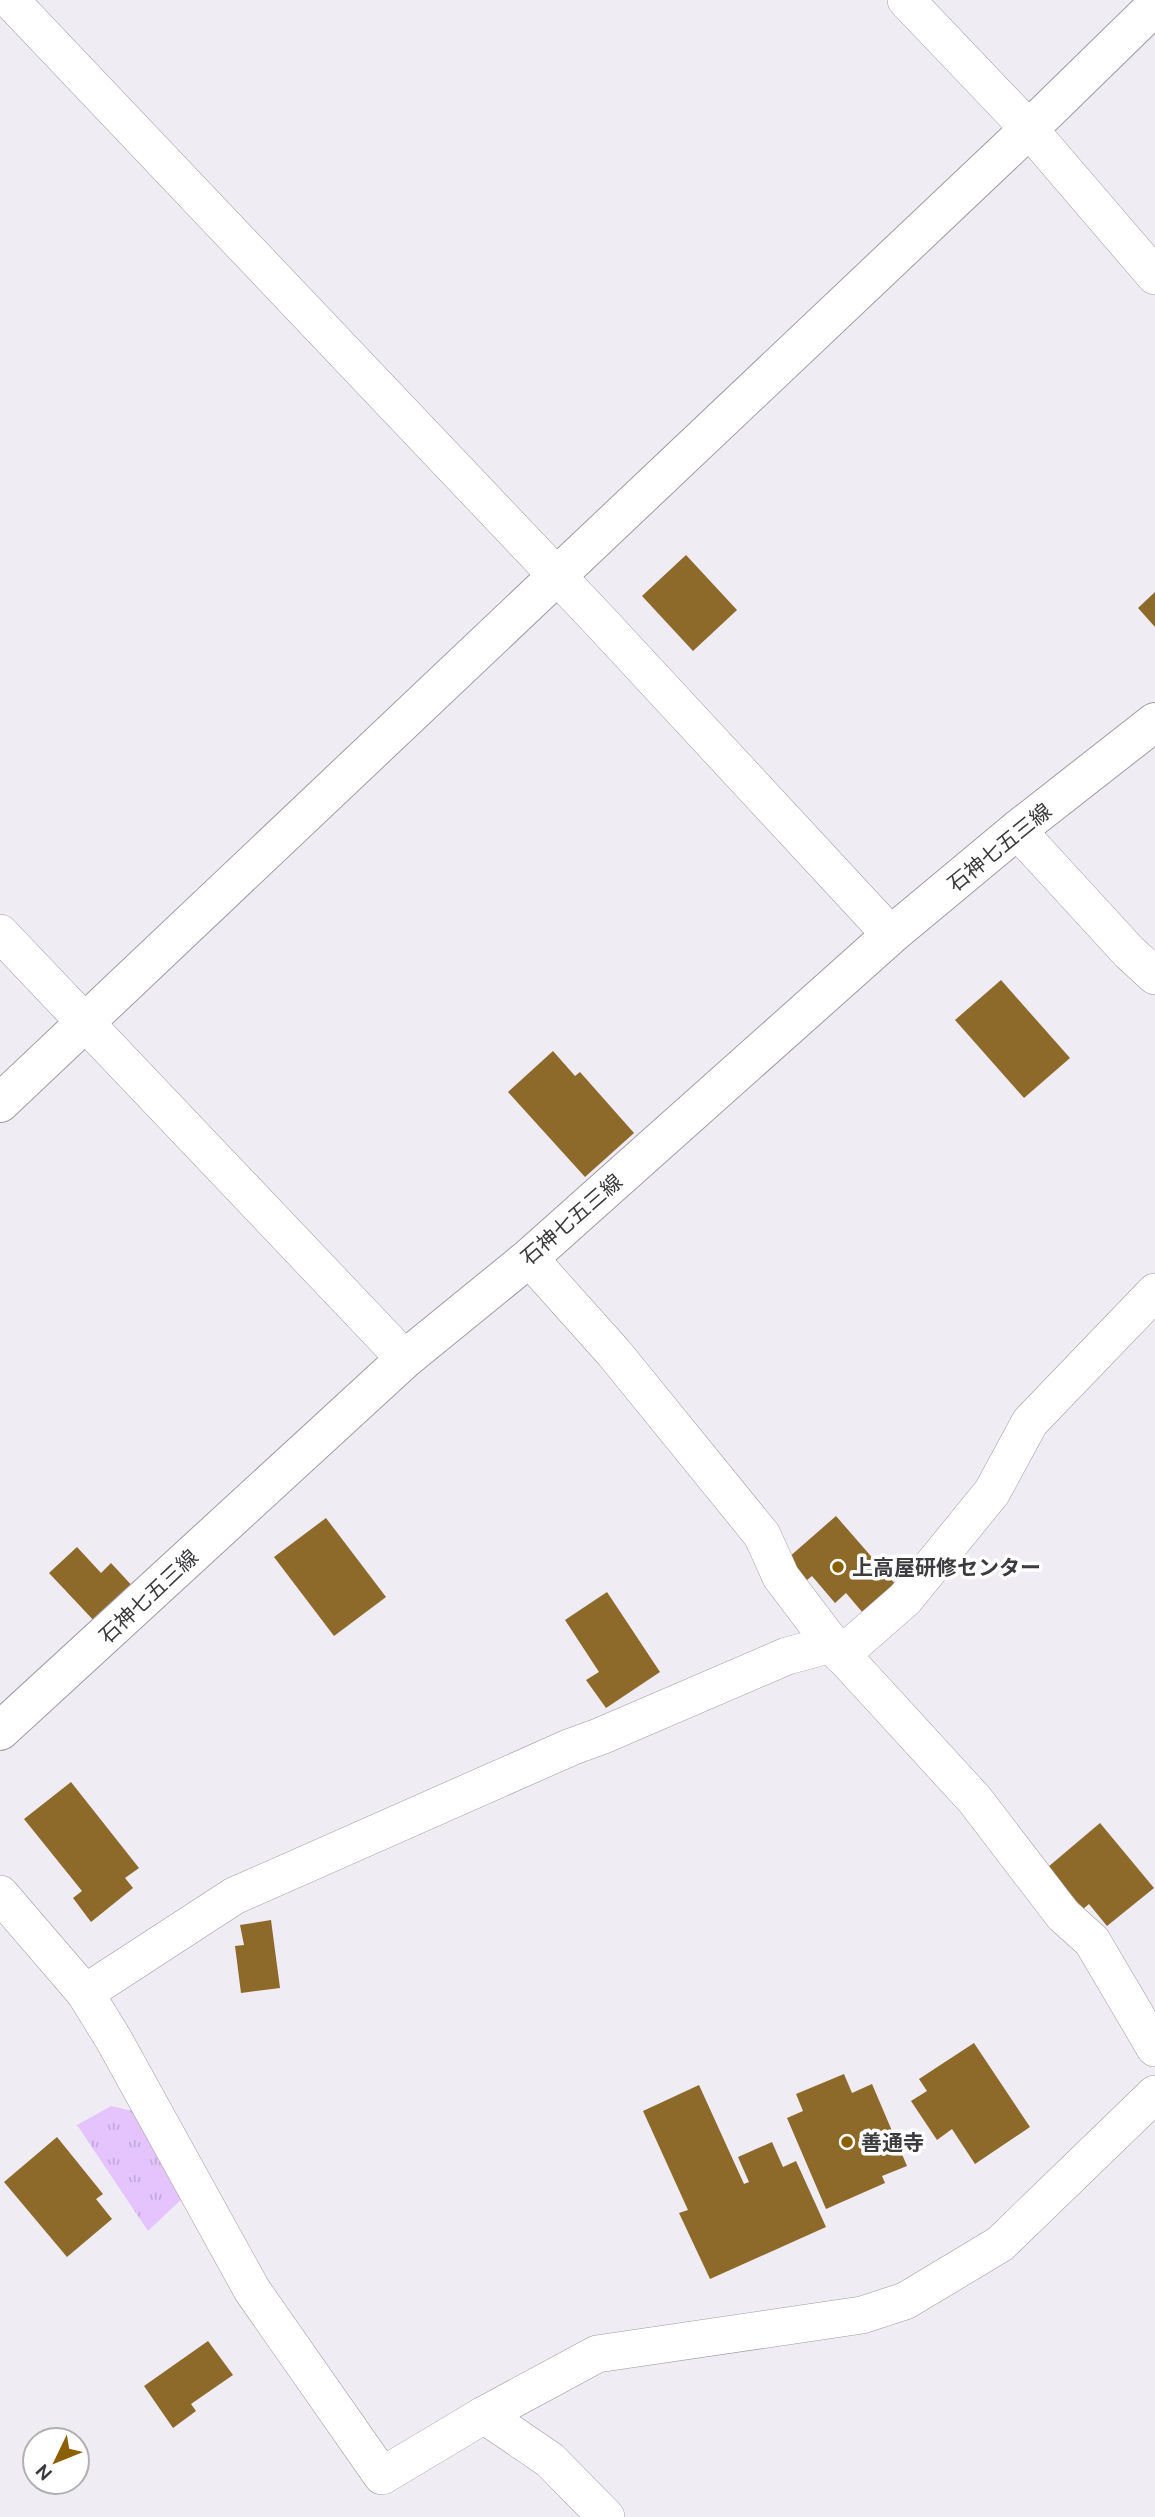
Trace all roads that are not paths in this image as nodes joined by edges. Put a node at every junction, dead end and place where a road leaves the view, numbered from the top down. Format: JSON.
{"nodes":[{"id":1,"x":10,"y":0,"type":"edge"},
{"id":2,"x":906,"y":0,"type":"edge"},
{"id":3,"x":1155,"y":6,"type":"edge"},
{"id":4,"x":1029,"y":129,"type":"junction"},
{"id":5,"x":1155,"y":276,"type":"edge"},
{"id":6,"x":556,"y":576,"type":"junction"},
{"id":7,"x":1155,"y":722,"type":"edge"},
{"id":8,"x":1017,"y":830,"type":"junction"},
{"id":9,"x":0,"y":933,"type":"edge"},
{"id":10,"x":891,"y":935,"type":"junction"},
{"id":11,"x":1155,"y":976,"type":"edge"},
{"id":12,"x":85,"y":1021,"type":"junction"},
{"id":13,"x":0,"y":1103,"type":"edge"},
{"id":14,"x":529,"y":1258,"type":"junction"},
{"id":15,"x":1155,"y":1293,"type":"edge"},
{"id":16,"x":405,"y":1359,"type":"junction"},
{"id":17,"x":836,"y":1650,"type":"junction"},
{"id":18,"x":0,"y":1731,"type":"edge"},
{"id":19,"x":0,"y":1894,"type":"edge"},
{"id":20,"x":85,"y":1993,"type":"junction"},
{"id":21,"x":1155,"y":2048,"type":"edge"},
{"id":22,"x":1155,"y":2094,"type":"edge"},
{"id":23,"x":484,"y":2415,"type":"junction"},
{"id":24,"x":606,"y":2517,"type":"edge"}],
"edges":[{"from":1,"to":6,"type":"street"},
{"from":2,"to":4,"type":"street"},
{"from":3,"to":4,"type":"street"},
{"from":4,"to":5,"type":"street"},
{"from":4,"to":6,"type":"street"},
{"from":6,"to":10,"type":"street"},
{"from":6,"to":12,"type":"street"},
{"from":7,"to":8,"type":"street","name":"石神七五三線"},
{"from":8,"to":10,"type":"street","name":"石神七五三線"},
{"from":8,"to":11,"type":"street"},
{"from":9,"to":12,"type":"street"},
{"from":10,"to":14,"type":"street","name":"石神七五三線"},
{"from":12,"to":13,"type":"street"},
{"from":12,"to":16,"type":"street"},
{"from":14,"to":16,"type":"street","name":"石神七五三線"},
{"from":14,"to":17,"type":"street"},
{"from":15,"to":17,"type":"street"},
{"from":16,"to":18,"type":"street","name":"石神七五三線"},
{"from":17,"to":20,"type":"street"},
{"from":17,"to":21,"type":"street"},
{"from":19,"to":20,"type":"street"},
{"from":20,"to":23,"type":"street"},
{"from":22,"to":23,"type":"street"},
{"from":23,"to":24,"type":"street"}]}
